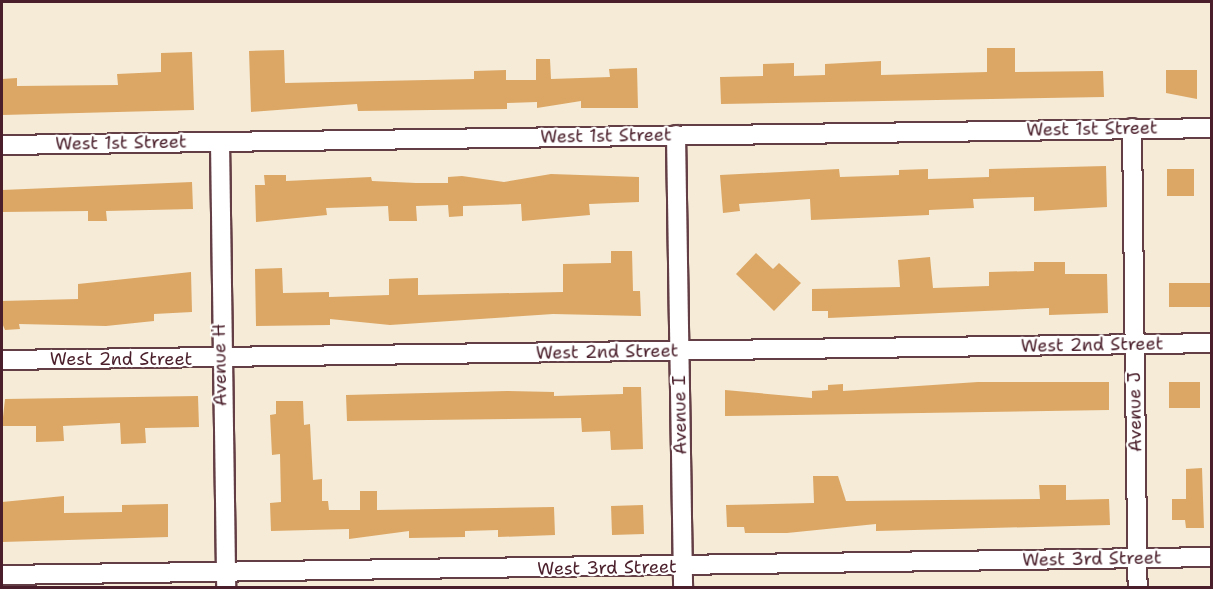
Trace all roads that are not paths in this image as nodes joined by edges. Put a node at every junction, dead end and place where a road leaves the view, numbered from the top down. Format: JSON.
{"nodes":[{"id":1,"x":1132,"y":128,"type":"junction"},
{"id":2,"x":1212,"y":128,"type":"edge"},
{"id":3,"x":676,"y":135,"type":"junction"},
{"id":4,"x":220,"y":142,"type":"junction"},
{"id":5,"x":2,"y":145,"type":"edge"},
{"id":6,"x":1212,"y":343,"type":"edge"},
{"id":7,"x":1135,"y":344,"type":"junction"},
{"id":8,"x":679,"y":351,"type":"junction"},
{"id":9,"x":219,"y":359,"type":"junction"},
{"id":10,"x":2,"y":360,"type":"edge"},
{"id":11,"x":1212,"y":557,"type":"edge"},
{"id":12,"x":1137,"y":558,"type":"junction"},
{"id":13,"x":683,"y":567,"type":"junction"},
{"id":14,"x":2,"y":575,"type":"edge"},
{"id":15,"x":226,"y":581,"type":"edge"},
{"id":16,"x":683,"y":588,"type":"edge"},
{"id":17,"x":1138,"y":588,"type":"edge"}],
"edges":[{"from":1,"to":2,"type":"street","name":"West 1st Street"},
{"from":1,"to":3,"type":"street","name":"West 1st Street"},
{"from":1,"to":7,"type":"street","name":"Avenue J"},
{"from":3,"to":4,"type":"street","name":"West 1st Street"},
{"from":3,"to":8,"type":"street","name":"Avenue I"},
{"from":4,"to":5,"type":"street","name":"West 1st Street"},
{"from":4,"to":9,"type":"street","name":"Avenue H"},
{"from":6,"to":7,"type":"street","name":"West 2nd Street"},
{"from":7,"to":8,"type":"street","name":"West 2nd Street"},
{"from":7,"to":12,"type":"street","name":"Avenue J"},
{"from":8,"to":9,"type":"street","name":"West 2nd Street"},
{"from":8,"to":13,"type":"street","name":"Avenue I"},
{"from":9,"to":10,"type":"street","name":"West 2nd Street"},
{"from":9,"to":15,"type":"street","name":"Avenue H"},
{"from":11,"to":12,"type":"street","name":"West 3rd Street"},
{"from":12,"to":13,"type":"street","name":"West 3rd Street"},
{"from":12,"to":17,"type":"street","name":"Avenue J"},
{"from":13,"to":15,"type":"street","name":"West 3rd Street"},
{"from":13,"to":16,"type":"street","name":"Avenue I"},
{"from":14,"to":15,"type":"street","name":"West 3rd Street"}]}
